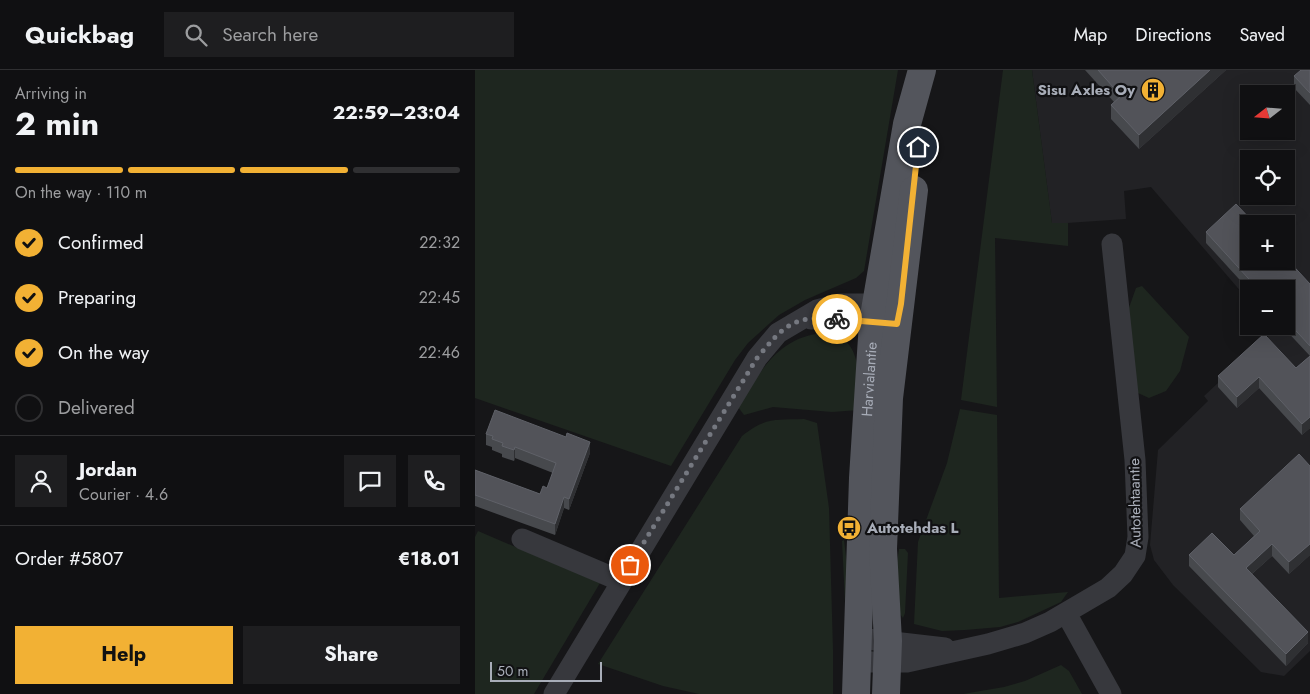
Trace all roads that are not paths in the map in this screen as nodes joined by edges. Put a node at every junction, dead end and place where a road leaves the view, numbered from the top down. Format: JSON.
{"nodes":[{"id":1,"x":922,"y":70,"type":"edge"},
{"id":2,"x":927,"y":70,"type":"edge"},
{"id":3,"x":1112,"y":244,"type":"dead end"},
{"id":4,"x":887,"y":314,"type":"junction"},
{"id":5,"x":522,"y":539,"type":"dead end"},
{"id":6,"x":621,"y":581,"type":"junction"},
{"id":7,"x":1066,"y":613,"type":"junction"},
{"id":8,"x":857,"y":650,"type":"junction"},
{"id":9,"x":887,"y":652,"type":"junction"},
{"id":10,"x":553,"y":694,"type":"edge"},
{"id":11,"x":856,"y":694,"type":"edge"},
{"id":12,"x":886,"y":694,"type":"edge"},
{"id":13,"x":1111,"y":694,"type":"edge"}],
"edges":[{"from":1,"to":4,"type":"main road","name":"Harvialantie"},
{"from":2,"to":4,"type":"main road","name":"Harvialantie"},
{"from":3,"to":7,"type":"street","name":"Autotehtaantie"},
{"from":4,"to":6,"type":"street"},
{"from":4,"to":8,"type":"main road","name":"Harvialantie"},
{"from":4,"to":9,"type":"main road","name":"Harvialantie"},
{"from":5,"to":6,"type":"street"},
{"from":6,"to":10,"type":"street"},
{"from":7,"to":9,"type":"street","name":"Autotehtaantie"},
{"from":7,"to":13,"type":"street"},
{"from":8,"to":9,"type":"street","name":"Autotehtaantie"},
{"from":8,"to":11,"type":"main road","name":"Harvialantie"},
{"from":9,"to":12,"type":"main road","name":"Harvialantie"}]}
